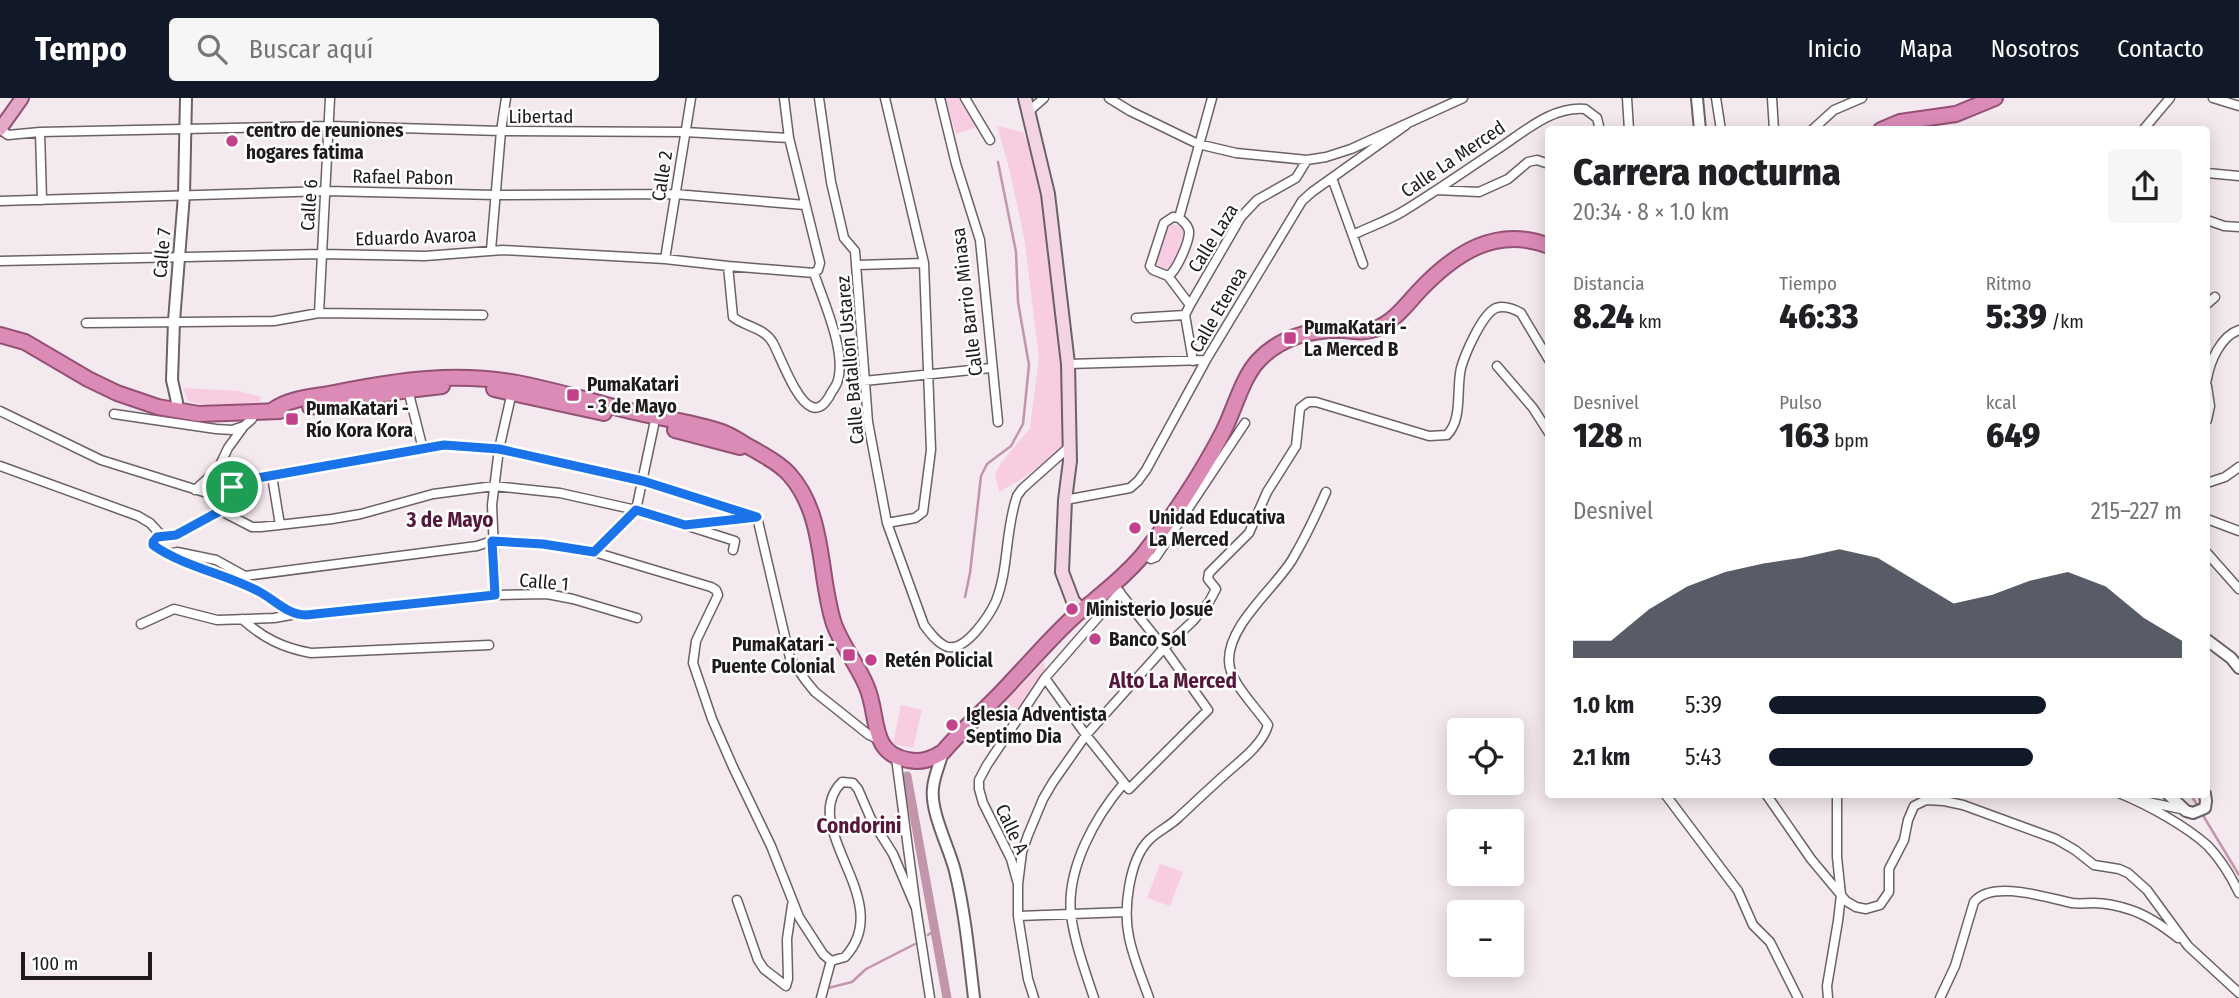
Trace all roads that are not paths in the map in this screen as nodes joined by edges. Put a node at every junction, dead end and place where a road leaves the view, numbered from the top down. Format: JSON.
{"nodes":[{"id":1,"x":22,"y":98,"type":"edge"},
{"id":2,"x":187,"y":98,"type":"edge"},
{"id":3,"x":330,"y":98,"type":"edge"},
{"id":4,"x":506,"y":98,"type":"edge"},
{"id":5,"x":691,"y":98,"type":"edge"},
{"id":6,"x":784,"y":98,"type":"edge"},
{"id":7,"x":819,"y":98,"type":"edge"},
{"id":8,"x":885,"y":98,"type":"edge"},
{"id":9,"x":940,"y":98,"type":"edge"},
{"id":10,"x":965,"y":98,"type":"edge"},
{"id":11,"x":1025,"y":98,"type":"edge"},
{"id":12,"x":1044,"y":98,"type":"edge"},
{"id":13,"x":1109,"y":98,"type":"edge"},
{"id":14,"x":1212,"y":98,"type":"edge"},
{"id":15,"x":1463,"y":98,"type":"edge"},
{"id":16,"x":1627,"y":98,"type":"edge"},
{"id":17,"x":1697,"y":98,"type":"edge"},
{"id":18,"x":1772,"y":98,"type":"edge"},
{"id":19,"x":1863,"y":98,"type":"edge"},
{"id":20,"x":1995,"y":98,"type":"edge"},
{"id":21,"x":2170,"y":98,"type":"edge"},
{"id":22,"x":2213,"y":98,"type":"edge"},
{"id":23,"x":1719,"y":100,"type":"edge"},
{"id":24,"x":2239,"y":106,"type":"edge"},
{"id":25,"x":1028,"y":113,"type":"junction"},
{"id":26,"x":1406,"y":125,"type":"junction"},
{"id":27,"x":330,"y":126,"type":"junction"},
{"id":28,"x":1599,"y":126,"type":"edge"},
{"id":29,"x":1629,"y":126,"type":"edge"},
{"id":30,"x":1700,"y":126,"type":"edge"},
{"id":31,"x":1721,"y":126,"type":"edge"},
{"id":32,"x":1774,"y":126,"type":"edge"},
{"id":33,"x":1816,"y":126,"type":"edge"},
{"id":34,"x":1890,"y":126,"type":"edge"},
{"id":35,"x":2146,"y":126,"type":"edge"},
{"id":36,"x":185,"y":128,"type":"junction"},
{"id":37,"x":0,"y":129,"type":"edge"},
{"id":38,"x":501,"y":131,"type":"junction"},
{"id":39,"x":40,"y":132,"type":"junction"},
{"id":40,"x":685,"y":132,"type":"junction"},
{"id":41,"x":789,"y":138,"type":"junction"},
{"id":42,"x":990,"y":140,"type":"dead end"},
{"id":43,"x":1198,"y":144,"type":"junction"},
{"id":44,"x":1307,"y":160,"type":"junction"},
{"id":45,"x":1545,"y":163,"type":"edge"},
{"id":46,"x":2210,"y":173,"type":"edge"},
{"id":47,"x":2239,"y":176,"type":"edge"},
{"id":48,"x":1332,"y":178,"type":"junction"},
{"id":49,"x":1437,"y":190,"type":"junction"},
{"id":50,"x":326,"y":191,"type":"junction"},
{"id":51,"x":675,"y":194,"type":"junction"},
{"id":52,"x":184,"y":195,"type":"junction"},
{"id":53,"x":496,"y":195,"type":"junction"},
{"id":54,"x":42,"y":200,"type":"junction"},
{"id":55,"x":0,"y":201,"type":"edge"},
{"id":56,"x":805,"y":205,"type":"junction"},
{"id":57,"x":1179,"y":218,"type":"junction"},
{"id":58,"x":2210,"y":221,"type":"edge"},
{"id":59,"x":2239,"y":227,"type":"edge"},
{"id":60,"x":1353,"y":235,"type":"junction"},
{"id":61,"x":1545,"y":245,"type":"edge"},
{"id":62,"x":491,"y":250,"type":"junction"},
{"id":63,"x":321,"y":254,"type":"junction"},
{"id":64,"x":180,"y":258,"type":"junction"},
{"id":65,"x":665,"y":258,"type":"junction"},
{"id":66,"x":0,"y":261,"type":"edge"},
{"id":67,"x":924,"y":263,"type":"junction"},
{"id":68,"x":1363,"y":264,"type":"dead end"},
{"id":69,"x":857,"y":265,"type":"junction"},
{"id":70,"x":727,"y":267,"type":"junction"},
{"id":71,"x":814,"y":273,"type":"junction"},
{"id":72,"x":1168,"y":276,"type":"junction"},
{"id":73,"x":2215,"y":297,"type":"dead end"},
{"id":74,"x":2210,"y":301,"type":"edge"},
{"id":75,"x":1190,"y":305,"type":"junction"},
{"id":76,"x":319,"y":313,"type":"junction"},
{"id":77,"x":483,"y":315,"type":"dead end"},
{"id":78,"x":1185,"y":315,"type":"junction"},
{"id":79,"x":1136,"y":318,"type":"dead end"},
{"id":80,"x":174,"y":321,"type":"junction"},
{"id":81,"x":86,"y":323,"type":"dead end"},
{"id":82,"x":2239,"y":330,"type":"edge"},
{"id":83,"x":0,"y":335,"type":"edge"},
{"id":84,"x":1545,"y":353,"type":"edge"},
{"id":85,"x":1206,"y":360,"type":"junction"},
{"id":86,"x":1193,"y":362,"type":"junction"},
{"id":87,"x":1068,"y":364,"type":"junction"},
{"id":88,"x":1497,"y":366,"type":"dead end"},
{"id":89,"x":991,"y":369,"type":"junction"},
{"id":90,"x":2210,"y":369,"type":"edge"},
{"id":91,"x":928,"y":374,"type":"junction"},
{"id":92,"x":864,"y":381,"type":"junction"},
{"id":93,"x":407,"y":385,"type":"junction"},
{"id":94,"x":512,"y":387,"type":"junction"},
{"id":95,"x":175,"y":410,"type":"junction"},
{"id":96,"x":0,"y":411,"type":"edge"},
{"id":97,"x":252,"y":412,"type":"junction"},
{"id":98,"x":114,"y":414,"type":"dead end"},
{"id":99,"x":655,"y":421,"type":"junction"},
{"id":100,"x":998,"y":422,"type":"dead end"},
{"id":101,"x":1245,"y":423,"type":"dead end"},
{"id":102,"x":244,"y":426,"type":"junction"},
{"id":103,"x":1545,"y":427,"type":"edge"},
{"id":104,"x":1069,"y":447,"type":"junction"},
{"id":105,"x":422,"y":449,"type":"junction"},
{"id":106,"x":499,"y":449,"type":"junction"},
{"id":107,"x":0,"y":466,"type":"edge"},
{"id":108,"x":2239,"y":467,"type":"edge"},
{"id":109,"x":272,"y":475,"type":"junction"},
{"id":110,"x":643,"y":481,"type":"junction"},
{"id":111,"x":2210,"y":483,"type":"edge"},
{"id":112,"x":494,"y":486,"type":"junction"},
{"id":113,"x":232,"y":487,"type":"junction"},
{"id":114,"x":195,"y":490,"type":"junction"},
{"id":115,"x":1326,"y":492,"type":"dead end"},
{"id":116,"x":1065,"y":500,"type":"junction"},
{"id":117,"x":636,"y":510,"type":"junction"},
{"id":118,"x":220,"y":511,"type":"junction"},
{"id":119,"x":757,"y":517,"type":"junction"},
{"id":120,"x":2210,"y":520,"type":"edge"},
{"id":121,"x":887,"y":523,"type":"junction"},
{"id":122,"x":280,"y":525,"type":"junction"},
{"id":123,"x":685,"y":525,"type":"junction"},
{"id":124,"x":2239,"y":531,"type":"edge"},
{"id":125,"x":162,"y":537,"type":"junction"},
{"id":126,"x":492,"y":541,"type":"junction"},
{"id":127,"x":733,"y":550,"type":"dead end"},
{"id":128,"x":594,"y":552,"type":"junction"},
{"id":129,"x":168,"y":554,"type":"junction"},
{"id":130,"x":1143,"y":554,"type":"junction"},
{"id":131,"x":2210,"y":556,"type":"edge"},
{"id":132,"x":1116,"y":588,"type":"junction"},
{"id":133,"x":2239,"y":589,"type":"edge"},
{"id":134,"x":495,"y":595,"type":"junction"},
{"id":135,"x":1081,"y":610,"type":"junction"},
{"id":136,"x":296,"y":614,"type":"junction"},
{"id":137,"x":637,"y":618,"type":"dead end"},
{"id":138,"x":242,"y":619,"type":"junction"},
{"id":139,"x":141,"y":624,"type":"dead end"},
{"id":140,"x":2210,"y":642,"type":"edge"},
{"id":141,"x":489,"y":645,"type":"dead end"},
{"id":142,"x":1164,"y":648,"type":"junction"},
{"id":143,"x":2239,"y":668,"type":"edge"},
{"id":144,"x":1045,"y":678,"type":"junction"},
{"id":145,"x":1086,"y":735,"type":"junction"},
{"id":146,"x":878,"y":739,"type":"junction"},
{"id":147,"x":943,"y":752,"type":"junction"},
{"id":148,"x":898,"y":759,"type":"junction"},
{"id":149,"x":1124,"y":783,"type":"junction"},
{"id":150,"x":1668,"y":798,"type":"edge"},
{"id":151,"x":1769,"y":798,"type":"edge"},
{"id":152,"x":1837,"y":798,"type":"edge"},
{"id":153,"x":2130,"y":798,"type":"edge"},
{"id":154,"x":2137,"y":798,"type":"edge"},
{"id":155,"x":2174,"y":798,"type":"edge"},
{"id":156,"x":2205,"y":798,"type":"edge"},
{"id":157,"x":2195,"y":811,"type":"junction"},
{"id":158,"x":1018,"y":884,"type":"junction"},
{"id":159,"x":2239,"y":892,"type":"edge"},
{"id":160,"x":1841,"y":895,"type":"junction"},
{"id":161,"x":737,"y":900,"type":"dead end"},
{"id":162,"x":792,"y":902,"type":"junction"},
{"id":163,"x":916,"y":908,"type":"junction"},
{"id":164,"x":1126,"y":912,"type":"junction"},
{"id":165,"x":1071,"y":913,"type":"junction"},
{"id":166,"x":1018,"y":916,"type":"junction"},
{"id":167,"x":2188,"y":946,"type":"junction"},
{"id":168,"x":831,"y":961,"type":"junction"},
{"id":169,"x":2239,"y":993,"type":"edge"},
{"id":170,"x":821,"y":998,"type":"edge"},
{"id":171,"x":930,"y":998,"type":"edge"},
{"id":172,"x":974,"y":998,"type":"edge"},
{"id":173,"x":1034,"y":998,"type":"edge"},
{"id":174,"x":1094,"y":998,"type":"edge"},
{"id":175,"x":1149,"y":998,"type":"edge"},
{"id":176,"x":1798,"y":998,"type":"edge"},
{"id":177,"x":1828,"y":998,"type":"edge"},
{"id":178,"x":1940,"y":998,"type":"edge"}],
"edges":[{"from":1,"to":37,"type":"main road"},
{"from":2,"to":36,"type":"street","name":"Calle 7"},
{"from":3,"to":27,"type":"street","name":"Calle 6"},
{"from":4,"to":38,"type":"street"},
{"from":5,"to":40,"type":"street","name":"Calle 2"},
{"from":6,"to":41,"type":"street"},
{"from":7,"to":69,"type":"street","name":"Calle Batallon Ustarez"},
{"from":8,"to":67,"type":"street"},
{"from":9,"to":89,"type":"street","name":"Calle Barrio Minasa"},
{"from":10,"to":42,"type":"street"},
{"from":11,"to":25,"type":"main road"},
{"from":12,"to":25,"type":"street"},
{"from":13,"to":43,"type":"street"},
{"from":14,"to":43,"type":"street"},
{"from":15,"to":26,"type":"street"},
{"from":16,"to":29,"type":"street"},
{"from":17,"to":30,"type":"street"},
{"from":18,"to":32,"type":"street"},
{"from":19,"to":33,"type":"street"},
{"from":20,"to":34,"type":"highway"},
{"from":21,"to":35,"type":"street"},
{"from":22,"to":24,"type":"street"},
{"from":23,"to":31,"type":"street"},
{"from":25,"to":87,"type":"main road"},
{"from":26,"to":44,"type":"street"},
{"from":26,"to":48,"type":"street","name":"Calle Etenea"},
{"from":27,"to":36,"type":"street","name":"Libertad"},
{"from":27,"to":38,"type":"street","name":"Libertad"},
{"from":27,"to":50,"type":"street","name":"Calle 6"},
{"from":28,"to":49,"type":"street","name":"Calle La Merced"},
{"from":36,"to":39,"type":"street","name":"Libertad"},
{"from":36,"to":52,"type":"street","name":"Calle 7"},
{"from":37,"to":39,"type":"street","name":"Libertad"},
{"from":38,"to":40,"type":"street","name":"Libertad"},
{"from":38,"to":53,"type":"street"},
{"from":39,"to":54,"type":"street"},
{"from":40,"to":41,"type":"street","name":"Libertad"},
{"from":40,"to":51,"type":"street","name":"Calle 2"},
{"from":41,"to":56,"type":"street"},
{"from":43,"to":44,"type":"street"},
{"from":43,"to":57,"type":"street"},
{"from":44,"to":75,"type":"street","name":"Calle Laza"},
{"from":45,"to":49,"type":"street"},
{"from":46,"to":47,"type":"street"},
{"from":48,"to":60,"type":"street"},
{"from":48,"to":85,"type":"street","name":"Calle Etenea"},
{"from":49,"to":60,"type":"street","name":"Calle La Merced"},
{"from":50,"to":52,"type":"street","name":"Rafael Pabon"},
{"from":50,"to":53,"type":"street","name":"Rafael Pabon"},
{"from":50,"to":63,"type":"street","name":"Calle 6"},
{"from":51,"to":53,"type":"street","name":"Rafael Pabon"},
{"from":51,"to":56,"type":"street","name":"Rafael Pabon"},
{"from":51,"to":65,"type":"street","name":"Calle 2"},
{"from":52,"to":54,"type":"street","name":"Rafael Pabon"},
{"from":52,"to":64,"type":"street","name":"Calle 7"},
{"from":53,"to":62,"type":"street"},
{"from":54,"to":55,"type":"street","name":"Rafael Pabon"},
{"from":56,"to":71,"type":"street"},
{"from":57,"to":72,"type":"street"},
{"from":57,"to":72,"type":"street"},
{"from":58,"to":59,"type":"street"},
{"from":60,"to":68,"type":"street"},
{"from":61,"to":130,"type":"highway"},
{"from":62,"to":63,"type":"street","name":"Eduardo Avaroa"},
{"from":62,"to":65,"type":"street","name":"Eduardo Avaroa"},
{"from":63,"to":64,"type":"street","name":"Eduardo Avaroa"},
{"from":63,"to":76,"type":"street","name":"Calle 6"},
{"from":64,"to":66,"type":"street","name":"Eduardo Avaroa"},
{"from":64,"to":80,"type":"street","name":"Calle 7"},
{"from":65,"to":70,"type":"street","name":"Eduardo Avaroa"},
{"from":67,"to":69,"type":"street"},
{"from":67,"to":91,"type":"street"},
{"from":69,"to":92,"type":"street","name":"Calle Batallon Ustarez"},
{"from":70,"to":71,"type":"street","name":"Eduardo Avaroa"},
{"from":70,"to":71,"type":"street"},
{"from":72,"to":75,"type":"street"},
{"from":73,"to":74,"type":"street"},
{"from":75,"to":78,"type":"street","name":"Calle Laza"},
{"from":76,"to":77,"type":"street"},
{"from":76,"to":80,"type":"street"},
{"from":78,"to":79,"type":"street"},
{"from":78,"to":86,"type":"street"},
{"from":80,"to":81,"type":"street"},
{"from":80,"to":95,"type":"street","name":"Calle 7"},
{"from":82,"to":90,"type":"street"},
{"from":83,"to":95,"type":"highway"},
{"from":84,"to":142,"type":"street"},
{"from":85,"to":86,"type":"street"},
{"from":85,"to":116,"type":"street","name":"Calle Etenea"},
{"from":86,"to":87,"type":"street"},
{"from":87,"to":104,"type":"main road"},
{"from":88,"to":103,"type":"street"},
{"from":89,"to":91,"type":"street"},
{"from":89,"to":100,"type":"street","name":"Calle Barrio Minasa"},
{"from":91,"to":92,"type":"street"},
{"from":91,"to":121,"type":"street"},
{"from":92,"to":121,"type":"street","name":"Calle Batallon Ustarez"},
{"from":93,"to":94,"type":"highway"},
{"from":93,"to":97,"type":"highway"},
{"from":93,"to":105,"type":"street"},
{"from":94,"to":99,"type":"highway"},
{"from":94,"to":106,"type":"street"},
{"from":95,"to":97,"type":"highway"},
{"from":96,"to":114,"type":"street"},
{"from":97,"to":102,"type":"street"},
{"from":98,"to":102,"type":"street"},
{"from":99,"to":110,"type":"street"},
{"from":99,"to":146,"type":"highway"},
{"from":101,"to":130,"type":"street"},
{"from":102,"to":114,"type":"street"},
{"from":104,"to":116,"type":"main road"},
{"from":104,"to":121,"type":"street","name":"Calle Batallon Ustarez"},
{"from":105,"to":106,"type":"street"},
{"from":105,"to":109,"type":"street"},
{"from":106,"to":110,"type":"street"},
{"from":106,"to":112,"type":"street"},
{"from":107,"to":125,"type":"street"},
{"from":108,"to":111,"type":"street"},
{"from":109,"to":113,"type":"street"},
{"from":109,"to":122,"type":"street"},
{"from":110,"to":117,"type":"street"},
{"from":110,"to":119,"type":"street"},
{"from":112,"to":117,"type":"street"},
{"from":112,"to":122,"type":"street"},
{"from":112,"to":126,"type":"street"},
{"from":113,"to":114,"type":"street"},
{"from":113,"to":118,"type":"street"},
{"from":115,"to":164,"type":"street"},
{"from":116,"to":135,"type":"main road"},
{"from":117,"to":123,"type":"street"},
{"from":117,"to":128,"type":"street"},
{"from":118,"to":122,"type":"street"},
{"from":118,"to":125,"type":"street"},
{"from":119,"to":123,"type":"street"},
{"from":119,"to":146,"type":"street"},
{"from":120,"to":124,"type":"street"},
{"from":123,"to":127,"type":"street"},
{"from":125,"to":129,"type":"street"},
{"from":126,"to":128,"type":"street"},
{"from":126,"to":129,"type":"street"},
{"from":126,"to":134,"type":"street"},
{"from":128,"to":162,"type":"street"},
{"from":129,"to":136,"type":"street"},
{"from":130,"to":132,"type":"highway"},
{"from":131,"to":133,"type":"street"},
{"from":132,"to":135,"type":"highway"},
{"from":132,"to":142,"type":"street"},
{"from":132,"to":144,"type":"street","name":"Calle A"},
{"from":134,"to":136,"type":"street","name":"Calle 1"},
{"from":134,"to":137,"type":"street","name":"Calle 1"},
{"from":135,"to":147,"type":"highway"},
{"from":136,"to":138,"type":"street","name":"Calle 1"},
{"from":138,"to":139,"type":"street","name":"Calle 1"},
{"from":138,"to":141,"type":"street"},
{"from":140,"to":143,"type":"street"},
{"from":142,"to":145,"type":"street"},
{"from":142,"to":149,"type":"street"},
{"from":144,"to":145,"type":"street"},
{"from":144,"to":158,"type":"street","name":"Calle A"},
{"from":145,"to":149,"type":"street"},
{"from":145,"to":158,"type":"street"},
{"from":146,"to":148,"type":"highway"},
{"from":147,"to":148,"type":"highway"},
{"from":147,"to":172,"type":"street"},
{"from":148,"to":163,"type":"street"},
{"from":149,"to":165,"type":"street"},
{"from":150,"to":176,"type":"street"},
{"from":151,"to":160,"type":"street"},
{"from":152,"to":160,"type":"street"},
{"from":153,"to":159,"type":"street"},
{"from":154,"to":157,"type":"street"},
{"from":155,"to":157,"type":"street"},
{"from":156,"to":157,"type":"street"},
{"from":158,"to":166,"type":"street","name":"Calle A"},
{"from":160,"to":167,"type":"street"},
{"from":160,"to":177,"type":"street"},
{"from":161,"to":162,"type":"street"},
{"from":162,"to":168,"type":"street"},
{"from":163,"to":168,"type":"street"},
{"from":163,"to":171,"type":"street"},
{"from":164,"to":165,"type":"street"},
{"from":164,"to":175,"type":"street"},
{"from":165,"to":166,"type":"street"},
{"from":165,"to":174,"type":"street"},
{"from":166,"to":173,"type":"street","name":"Calle A"},
{"from":167,"to":169,"type":"street"},
{"from":167,"to":178,"type":"street"},
{"from":168,"to":170,"type":"street"}]}
